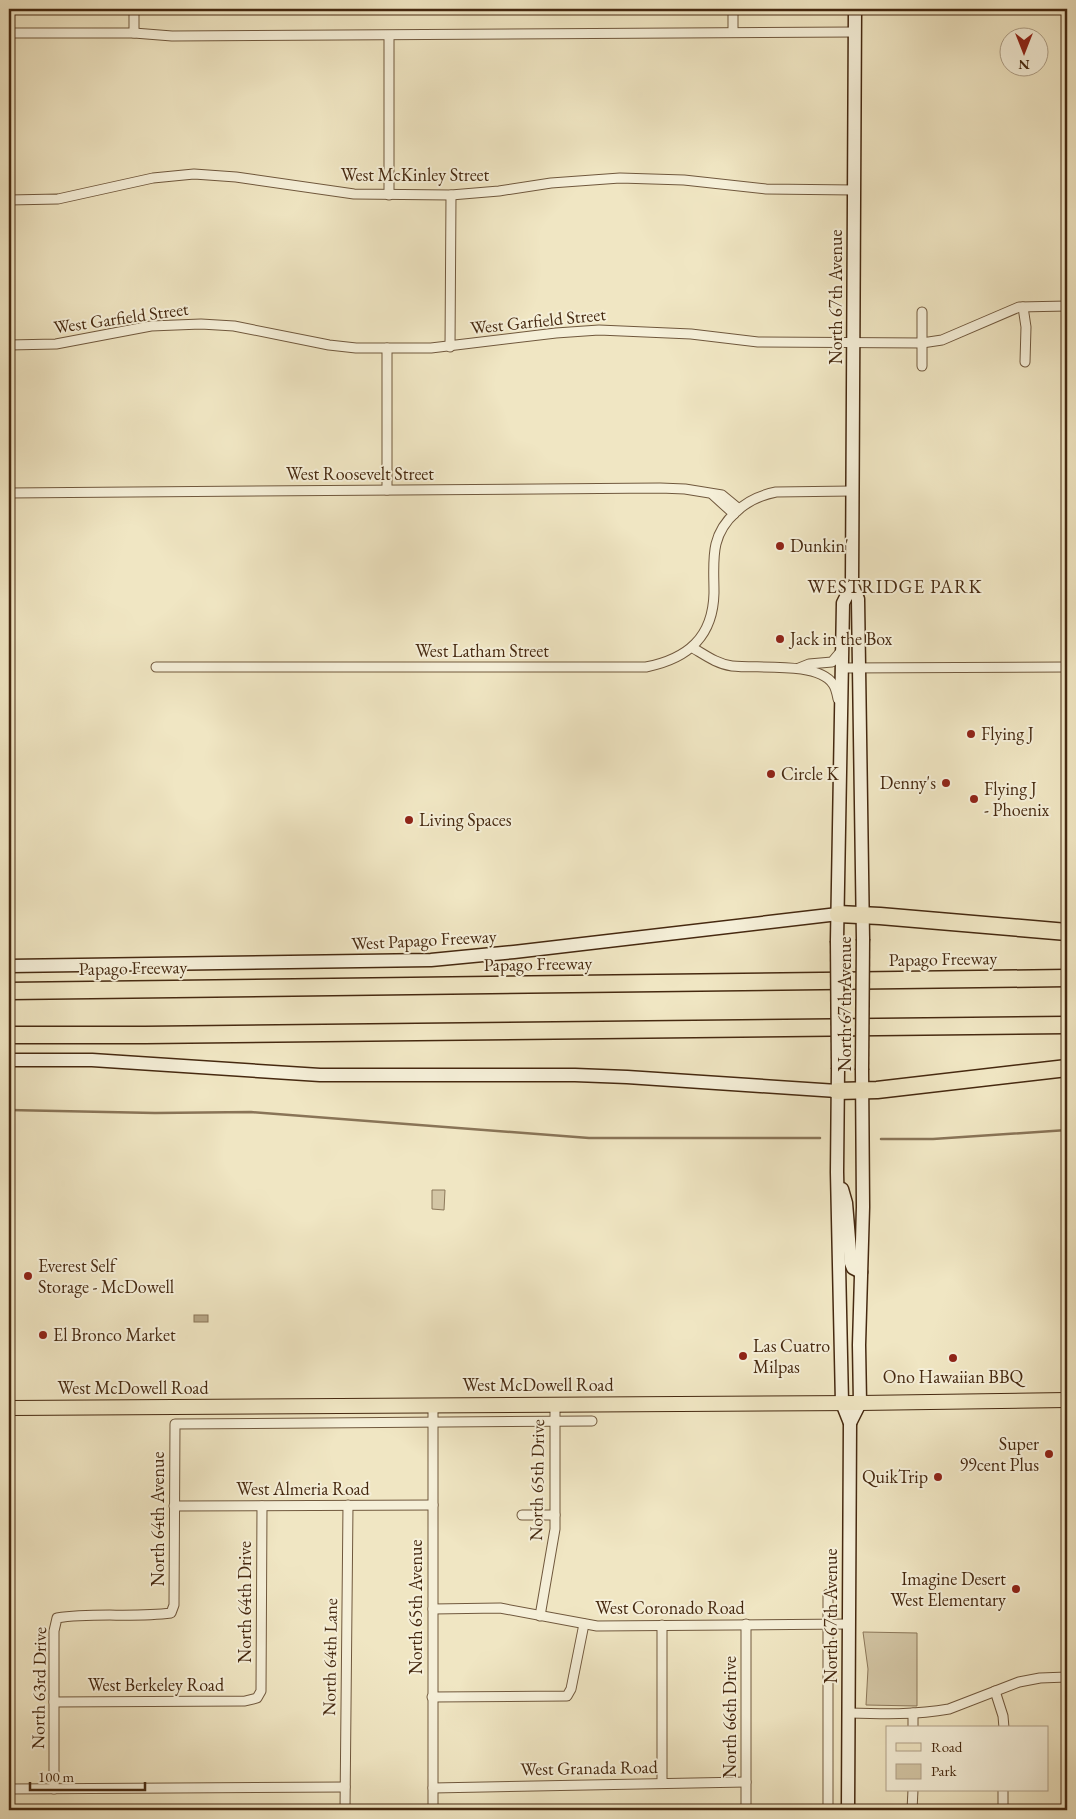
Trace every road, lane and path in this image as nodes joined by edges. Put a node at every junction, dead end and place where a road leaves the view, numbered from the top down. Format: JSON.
{"nodes":[{"id":1,"x":134,"y":9,"type":"edge"},
{"id":2,"x":733,"y":9,"type":"edge"},
{"id":3,"x":855,"y":9,"type":"edge"},
{"id":4,"x":733,"y":32,"type":"junction"},
{"id":5,"x":855,"y":32,"type":"junction"},
{"id":6,"x":9,"y":33,"type":"edge"},
{"id":7,"x":134,"y":33,"type":"junction"},
{"id":8,"x":390,"y":36,"type":"junction"},
{"id":9,"x":854,"y":190,"type":"junction"},
{"id":10,"x":389,"y":195,"type":"junction"},
{"id":11,"x":451,"y":195,"type":"junction"},
{"id":12,"x":9,"y":200,"type":"edge"},
{"id":13,"x":1067,"y":306,"type":"edge"},
{"id":14,"x":1023,"y":307,"type":"junction"},
{"id":15,"x":922,"y":312,"type":"dead end"},
{"id":16,"x":853,"y":343,"type":"junction"},
{"id":17,"x":922,"y":343,"type":"junction"},
{"id":18,"x":9,"y":345,"type":"edge"},
{"id":19,"x":450,"y":347,"type":"junction"},
{"id":20,"x":387,"y":348,"type":"junction"},
{"id":21,"x":1026,"y":362,"type":"dead end"},
{"id":22,"x":922,"y":366,"type":"dead end"},
{"id":23,"x":387,"y":490,"type":"junction"},
{"id":24,"x":852,"y":491,"type":"junction"},
{"id":25,"x":9,"y":493,"type":"edge"},
{"id":26,"x":736,"y":511,"type":"junction"},
{"id":27,"x":852,"y":585,"type":"junction"},
{"id":28,"x":693,"y":648,"type":"junction"},
{"id":29,"x":843,"y":649,"type":"junction"},
{"id":30,"x":156,"y":667,"type":"dead end"},
{"id":31,"x":1067,"y":667,"type":"edge"},
{"id":32,"x":799,"y":668,"type":"junction"},
{"id":33,"x":842,"y":668,"type":"junction"},
{"id":34,"x":859,"y":668,"type":"junction"},
{"id":35,"x":841,"y":720,"type":"junction"},
{"id":36,"x":838,"y":914,"type":"junction"},
{"id":37,"x":863,"y":915,"type":"junction"},
{"id":38,"x":1067,"y":932,"type":"edge"},
{"id":39,"x":9,"y":966,"type":"edge"},
{"id":40,"x":1067,"y":978,"type":"edge"},
{"id":41,"x":9,"y":989,"type":"edge"},
{"id":42,"x":1067,"y":1025,"type":"edge"},
{"id":43,"x":9,"y":1035,"type":"edge"},
{"id":44,"x":9,"y":1060,"type":"edge"},
{"id":45,"x":1067,"y":1068,"type":"edge"},
{"id":46,"x":830,"y":1091,"type":"junction"},
{"id":47,"x":862,"y":1091,"type":"junction"},
{"id":48,"x":837,"y":1172,"type":"junction"},
{"id":49,"x":861,"y":1272,"type":"junction"},
{"id":50,"x":1067,"y":1400,"type":"edge"},
{"id":51,"x":842,"y":1403,"type":"junction"},
{"id":52,"x":860,"y":1403,"type":"junction"},
{"id":53,"x":554,"y":1404,"type":"junction"},
{"id":54,"x":433,"y":1405,"type":"junction"},
{"id":55,"x":9,"y":1408,"type":"edge"},
{"id":56,"x":554,"y":1421,"type":"junction"},
{"id":57,"x":592,"y":1421,"type":"dead end"},
{"id":58,"x":433,"y":1423,"type":"junction"},
{"id":59,"x":850,"y":1423,"type":"junction"},
{"id":60,"x":174,"y":1424,"type":"joint"},
{"id":61,"x":348,"y":1505,"type":"junction"},
{"id":62,"x":433,"y":1505,"type":"junction"},
{"id":63,"x":174,"y":1506,"type":"junction"},
{"id":64,"x":262,"y":1506,"type":"junction"},
{"id":65,"x":522,"y":1515,"type":"dead end"},
{"id":66,"x":555,"y":1515,"type":"junction"},
{"id":67,"x":828,"y":1594,"type":"dead end"},
{"id":68,"x":433,"y":1609,"type":"junction"},
{"id":69,"x":540,"y":1616,"type":"junction"},
{"id":70,"x":57,"y":1618,"type":"joint"},
{"id":71,"x":584,"y":1624,"type":"junction"},
{"id":72,"x":746,"y":1624,"type":"junction"},
{"id":73,"x":829,"y":1624,"type":"junction"},
{"id":74,"x":849,"y":1624,"type":"junction"},
{"id":75,"x":662,"y":1625,"type":"junction"},
{"id":76,"x":1067,"y":1677,"type":"edge"},
{"id":77,"x":995,"y":1691,"type":"junction"},
{"id":78,"x":257,"y":1698,"type":"joint"},
{"id":79,"x":432,"y":1698,"type":"junction"},
{"id":80,"x":54,"y":1702,"type":"junction"},
{"id":81,"x":848,"y":1713,"type":"junction"},
{"id":82,"x":914,"y":1713,"type":"junction"},
{"id":83,"x":913,"y":1726,"type":"edge"},
{"id":84,"x":1004,"y":1726,"type":"edge"},
{"id":85,"x":746,"y":1782,"type":"junction"},
{"id":86,"x":662,"y":1783,"type":"junction"},
{"id":87,"x":345,"y":1787,"type":"junction"},
{"id":88,"x":433,"y":1788,"type":"junction"},
{"id":89,"x":9,"y":1789,"type":"edge"},
{"id":90,"x":54,"y":1789,"type":"junction"},
{"id":91,"x":913,"y":1792,"type":"edge"},
{"id":92,"x":1003,"y":1792,"type":"edge"},
{"id":93,"x":345,"y":1810,"type":"edge"},
{"id":94,"x":433,"y":1810,"type":"edge"},
{"id":95,"x":746,"y":1810,"type":"edge"},
{"id":96,"x":828,"y":1810,"type":"edge"},
{"id":97,"x":848,"y":1810,"type":"edge"},
{"id":98,"x":912,"y":1810,"type":"edge"},
{"id":99,"x":1003,"y":1810,"type":"edge"}],
"edges":[{"from":1,"to":7,"type":"street"},
{"from":2,"to":4,"type":"street"},
{"from":3,"to":5,"type":"main road","name":"North 67th Avenue"},
{"from":4,"to":5,"type":"street"},
{"from":4,"to":8,"type":"street"},
{"from":5,"to":9,"type":"main road","name":"North 67th Avenue"},
{"from":6,"to":7,"type":"street"},
{"from":7,"to":8,"type":"street"},
{"from":8,"to":10,"type":"street"},
{"from":9,"to":11,"type":"street","name":"West McKinley Street"},
{"from":9,"to":16,"type":"main road","name":"North 67th Avenue"},
{"from":10,"to":11,"type":"street","name":"West McKinley Street"},
{"from":10,"to":12,"type":"street","name":"West McKinley Street"},
{"from":11,"to":19,"type":"street"},
{"from":13,"to":14,"type":"street","name":"West Garfield Street"},
{"from":14,"to":17,"type":"street","name":"West Garfield Street"},
{"from":14,"to":21,"type":"street"},
{"from":15,"to":17,"type":"street"},
{"from":16,"to":17,"type":"street","name":"West Garfield Street"},
{"from":16,"to":19,"type":"street","name":"West Garfield Street"},
{"from":16,"to":24,"type":"main road","name":"North 67th Avenue"},
{"from":17,"to":22,"type":"street"},
{"from":18,"to":20,"type":"street","name":"West Garfield Street"},
{"from":19,"to":20,"type":"street","name":"West Garfield Street"},
{"from":20,"to":23,"type":"street"},
{"from":23,"to":25,"type":"street","name":"West Roosevelt Street"},
{"from":23,"to":26,"type":"street","name":"West Roosevelt Street"},
{"from":24,"to":26,"type":"street"},
{"from":24,"to":27,"type":"main road","name":"North 67th Avenue"},
{"from":26,"to":28,"type":"street"},
{"from":27,"to":29,"type":"main road","name":"North 67th Avenue"},
{"from":27,"to":34,"type":"main road","name":"North 67th Avenue"},
{"from":28,"to":30,"type":"street","name":"West Latham Street"},
{"from":28,"to":32,"type":"street"},
{"from":29,"to":32,"type":"street"},
{"from":29,"to":33,"type":"main road","name":"North 67th Avenue"},
{"from":31,"to":34,"type":"street"},
{"from":32,"to":35,"type":"street"},
{"from":33,"to":34,"type":"street"},
{"from":33,"to":35,"type":"main road","name":"North 67th Avenue"},
{"from":34,"to":37,"type":"main road","name":"North 67th Avenue"},
{"from":35,"to":36,"type":"main road","name":"North 67th Avenue"},
{"from":36,"to":37,"type":"highway"},
{"from":36,"to":39,"type":"main road","name":"West Papago Freeway"},
{"from":36,"to":46,"type":"main road","name":"North 67th Avenue","bridge":true},
{"from":37,"to":38,"type":"highway"},
{"from":37,"to":47,"type":"main road","name":"North 67th Avenue","bridge":true},
{"from":40,"to":41,"type":"highway","name":"Papago Freeway"},
{"from":42,"to":43,"type":"highway"},
{"from":44,"to":46,"type":"main road"},
{"from":45,"to":47,"type":"highway"},
{"from":46,"to":47,"type":"highway"},
{"from":46,"to":48,"type":"main road","name":"North 67th Avenue"},
{"from":47,"to":49,"type":"main road","name":"North 67th Avenue"},
{"from":48,"to":49,"type":"main road"},
{"from":48,"to":51,"type":"main road","name":"North 67th Avenue"},
{"from":49,"to":52,"type":"main road","name":"North 67th Avenue"},
{"from":50,"to":52,"type":"main road","name":"West McDowell Road"},
{"from":51,"to":52,"type":"main road","name":"West McDowell Road"},
{"from":51,"to":53,"type":"main road","name":"West McDowell Road"},
{"from":51,"to":59,"type":"main road","name":"North 67th Avenue"},
{"from":52,"to":59,"type":"main road","name":"North 67th Avenue"},
{"from":53,"to":54,"type":"main road","name":"West McDowell Road"},
{"from":53,"to":56,"type":"street","name":"North 65th Drive"},
{"from":54,"to":55,"type":"main road","name":"West McDowell Road"},
{"from":54,"to":58,"type":"street","name":"North 65th Avenue"},
{"from":56,"to":57,"type":"street","name":"West McDowell Road"},
{"from":56,"to":58,"type":"street","name":"West McDowell Road"},
{"from":56,"to":66,"type":"street","name":"North 65th Drive"},
{"from":58,"to":60,"type":"street","name":"West McDowell Road"},
{"from":58,"to":62,"type":"street","name":"North 65th Avenue"},
{"from":59,"to":74,"type":"main road","name":"North 67th Avenue"},
{"from":60,"to":63,"type":"street","name":"North 64th Avenue"},
{"from":61,"to":62,"type":"street","name":"West Almeria Road"},
{"from":61,"to":64,"type":"street","name":"West Almeria Road"},
{"from":61,"to":87,"type":"street","name":"North 64th Lane"},
{"from":62,"to":68,"type":"street","name":"North 65th Avenue"},
{"from":63,"to":64,"type":"street","name":"West Almeria Road"},
{"from":63,"to":70,"type":"street","name":"North 64th Avenue"},
{"from":64,"to":78,"type":"street","name":"North 64th Drive"},
{"from":65,"to":66,"type":"street"},
{"from":66,"to":69,"type":"street","name":"North 65th Drive"},
{"from":67,"to":73,"type":"street","name":"North 67th Avenue"},
{"from":68,"to":69,"type":"street","name":"West Coronado Road"},
{"from":68,"to":79,"type":"street","name":"North 65th Avenue"},
{"from":69,"to":71,"type":"street","name":"West Coronado Road"},
{"from":70,"to":80,"type":"street","name":"North 63rd Drive"},
{"from":71,"to":75,"type":"street","name":"West Coronado Road"},
{"from":71,"to":79,"type":"street"},
{"from":72,"to":73,"type":"street","name":"West Coronado Road"},
{"from":72,"to":75,"type":"street","name":"West Coronado Road"},
{"from":72,"to":85,"type":"street","name":"North 66th Drive"},
{"from":73,"to":74,"type":"street","name":"West Coronado Road"},
{"from":73,"to":96,"type":"street","name":"North 67th Avenue"},
{"from":74,"to":81,"type":"main road","name":"North 67th Avenue"},
{"from":75,"to":86,"type":"street"},
{"from":76,"to":77,"type":"street"},
{"from":77,"to":82,"type":"street"},
{"from":77,"to":84,"type":"street"},
{"from":78,"to":80,"type":"street","name":"West Berkeley Road"},
{"from":79,"to":88,"type":"street","name":"North 65th Avenue"},
{"from":80,"to":90,"type":"street","name":"North 63rd Drive"},
{"from":81,"to":82,"type":"street"},
{"from":81,"to":97,"type":"main road","name":"North 67th Avenue"},
{"from":82,"to":83,"type":"street"},
{"from":85,"to":86,"type":"street","name":"West Granada Road"},
{"from":85,"to":95,"type":"street","name":"North 66th Drive"},
{"from":86,"to":88,"type":"street","name":"West Granada Road"},
{"from":87,"to":90,"type":"street"},
{"from":87,"to":93,"type":"street","name":"North 64th Lane"},
{"from":88,"to":94,"type":"street","name":"North 65th Avenue"},
{"from":89,"to":90,"type":"street"},
{"from":91,"to":98,"type":"street"},
{"from":92,"to":99,"type":"street"}]}
